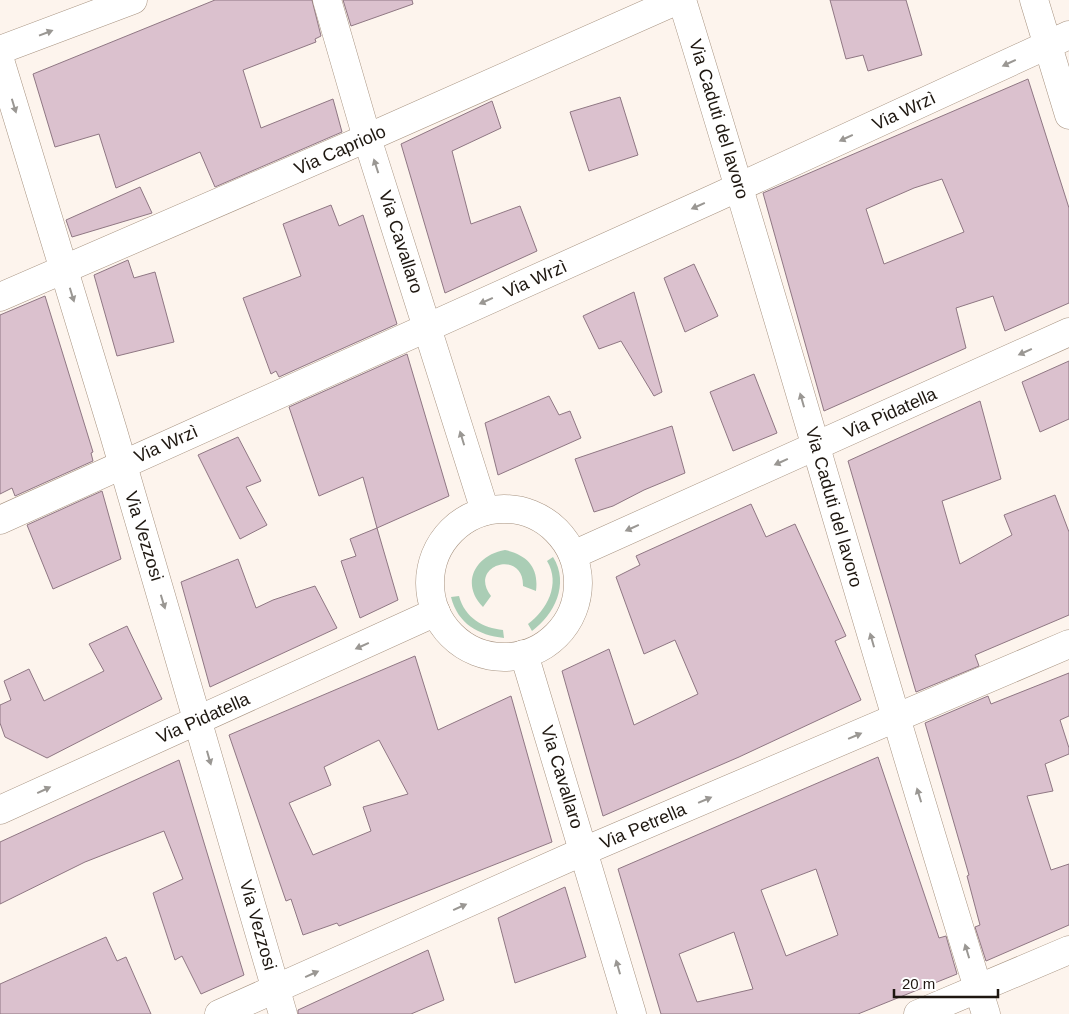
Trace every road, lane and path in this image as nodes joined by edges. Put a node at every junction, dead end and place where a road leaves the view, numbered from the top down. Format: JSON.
{"nodes":[{"id":1,"x":133,"y":0,"type":"edge"},
{"id":2,"x":328,"y":0,"type":"edge"},
{"id":3,"x":678,"y":0,"type":"edge"},
{"id":4,"x":682,"y":0,"type":"edge"},
{"id":5,"x":1034,"y":0,"type":"edge"},
{"id":6,"x":1058,"y":40,"type":"edge"},
{"id":7,"x":0,"y":50,"type":"edge"},
{"id":8,"x":0,"y":60,"type":"edge"},
{"id":9,"x":1069,"y":115,"type":"edge"},
{"id":10,"x":368,"y":138,"type":"junction"},
{"id":11,"x":740,"y":187,"type":"junction"},
{"id":12,"x":64,"y":269,"type":"junction"},
{"id":13,"x":0,"y":297,"type":"edge"},
{"id":14,"x":428,"y":328,"type":"junction"},
{"id":15,"x":1069,"y":332,"type":"edge"},
{"id":16,"x":816,"y":446,"type":"junction"},
{"id":17,"x":122,"y":464,"type":"junction"},
{"id":18,"x":485,"y":511,"type":"junction"},
{"id":19,"x":0,"y":520,"type":"edge"},
{"id":20,"x":573,"y":555,"type":"junction"},
{"id":21,"x":436,"y":612,"type":"junction"},
{"id":22,"x":1069,"y":644,"type":"edge"},
{"id":23,"x":524,"y":654,"type":"junction"},
{"id":24,"x":895,"y":719,"type":"junction"},
{"id":25,"x":198,"y":720,"type":"junction"},
{"id":26,"x":0,"y":810,"type":"edge"},
{"id":27,"x":584,"y":852,"type":"junction"},
{"id":28,"x":1069,"y":950,"type":"edge"},
{"id":29,"x":978,"y":988,"type":"junction"},
{"id":30,"x":280,"y":1002,"type":"edge"},
{"id":31,"x":219,"y":1014,"type":"edge"},
{"id":32,"x":632,"y":1014,"type":"edge"},
{"id":33,"x":918,"y":1014,"type":"edge"},
{"id":34,"x":986,"y":1014,"type":"edge"}],
"edges":[{"from":7,"to":1,"type":"street","one_way":true},
{"from":2,"to":10,"type":"street","name":"Via Cavallaro"},
{"from":3,"to":10,"type":"street","name":"Via Capriolo"},
{"from":4,"to":11,"type":"street","name":"Via Caduti del lavoro"},
{"from":5,"to":6,"type":"street"},
{"from":6,"to":9,"type":"street"},
{"from":6,"to":11,"type":"street","name":"Via Wrzì","one_way":true},
{"from":8,"to":12,"type":"street","name":"Via Vezzosi","one_way":true},
{"from":10,"to":12,"type":"street","name":"Via Capriolo"},
{"from":14,"to":10,"type":"street","name":"Via Cavallaro","one_way":true},
{"from":11,"to":14,"type":"street","name":"Via Wrzì","one_way":true},
{"from":16,"to":11,"type":"street","name":"Via Caduti del lavoro","one_way":true},
{"from":12,"to":13,"type":"street","name":"Via Capriolo"},
{"from":12,"to":17,"type":"street","name":"Via Vezzosi","one_way":true},
{"from":14,"to":17,"type":"street","name":"Via Wrzì"},
{"from":18,"to":14,"type":"street","name":"Via Cavallaro","one_way":true},
{"from":15,"to":16,"type":"street","name":"Via Pidatella","one_way":true},
{"from":16,"to":20,"type":"street","name":"Via Pidatella","one_way":true},
{"from":24,"to":16,"type":"street","name":"Via Caduti del lavoro","one_way":true},
{"from":17,"to":19,"type":"street","name":"Via Wrzì"},
{"from":17,"to":25,"type":"street","name":"Via Vezzosi","one_way":true},
{"from":18,"to":20,"type":"street"},
{"from":18,"to":21,"type":"street"},
{"from":20,"to":23,"type":"street"},
{"from":21,"to":23,"type":"street"},
{"from":21,"to":25,"type":"street","name":"Via Pidatella","one_way":true},
{"from":22,"to":24,"type":"street","name":"Via Petrella"},
{"from":23,"to":27,"type":"street","name":"Via Cavallaro"},
{"from":27,"to":24,"type":"street","name":"Via Petrella","one_way":true},
{"from":29,"to":24,"type":"street","name":"Via Caduti del lavoro","one_way":true},
{"from":26,"to":25,"type":"street","name":"Via Pidatella","one_way":true},
{"from":25,"to":30,"type":"street","name":"Via Vezzosi","one_way":true},
{"from":30,"to":27,"type":"street","name":"Via Petrella","one_way":true},
{"from":32,"to":27,"type":"street","name":"Via Cavallaro","one_way":true},
{"from":28,"to":29,"type":"street"},
{"from":29,"to":33,"type":"street"},
{"from":29,"to":34,"type":"street","name":"Via Caduti del lavoro"},
{"from":30,"to":31,"type":"street","name":"Via Petrella"}]}
